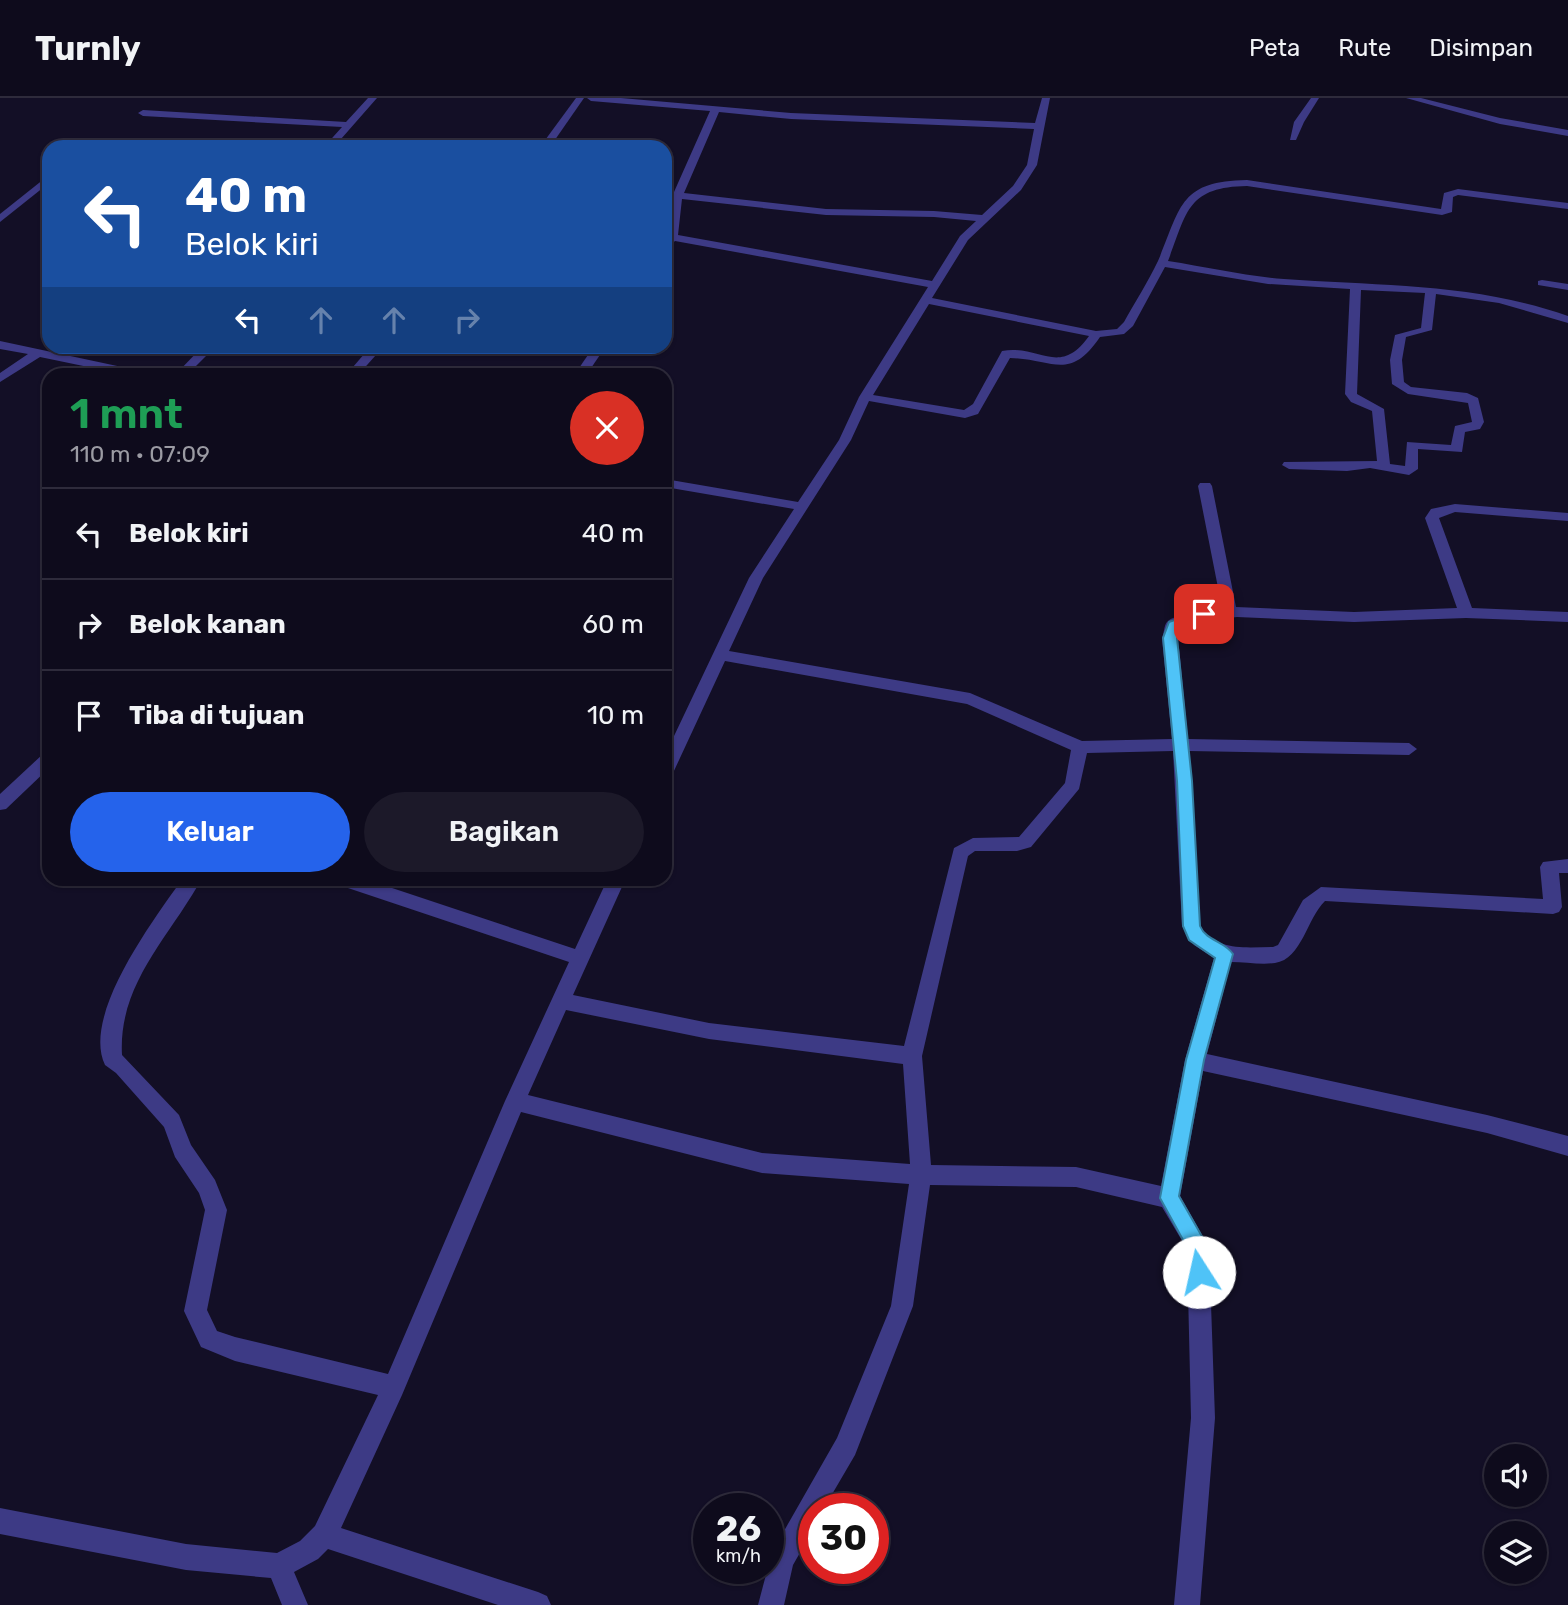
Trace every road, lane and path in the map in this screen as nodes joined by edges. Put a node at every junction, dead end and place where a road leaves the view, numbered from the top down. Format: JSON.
{"nodes":[{"id":1,"x":373,"y":98,"type":"edge"},
{"id":2,"x":580,"y":98,"type":"edge"},
{"id":3,"x":591,"y":98,"type":"edge"},
{"id":4,"x":1046,"y":98,"type":"edge"},
{"id":5,"x":1315,"y":98,"type":"edge"},
{"id":6,"x":1410,"y":98,"type":"edge"},
{"id":7,"x":716,"y":109,"type":"junction"},
{"id":8,"x":143,"y":113,"type":"dead end"},
{"id":9,"x":348,"y":125,"type":"junction"},
{"id":10,"x":1040,"y":126,"type":"junction"},
{"id":11,"x":1568,"y":133,"type":"edge"},
{"id":12,"x":1293,"y":138,"type":"dead end"},
{"id":13,"x":335,"y":140,"type":"edge"},
{"id":14,"x":550,"y":140,"type":"edge"},
{"id":15,"x":42,"y":184,"type":"edge"},
{"id":16,"x":672,"y":195,"type":"edge"},
{"id":17,"x":678,"y":195,"type":"junction"},
{"id":18,"x":1568,"y":206,"type":"edge"},
{"id":19,"x":0,"y":219,"type":"edge"},
{"id":20,"x":987,"y":219,"type":"junction"},
{"id":21,"x":672,"y":223,"type":"edge"},
{"id":22,"x":672,"y":243,"type":"edge"},
{"id":23,"x":1162,"y":263,"type":"junction"},
{"id":24,"x":1542,"y":283,"type":"dead end"},
{"id":25,"x":935,"y":285,"type":"junction"},
{"id":26,"x":1356,"y":286,"type":"junction"},
{"id":27,"x":1568,"y":287,"type":"edge"},
{"id":28,"x":1431,"y":291,"type":"junction"},
{"id":29,"x":927,"y":300,"type":"junction"},
{"id":30,"x":1568,"y":320,"type":"edge"},
{"id":31,"x":1096,"y":334,"type":"junction"},
{"id":32,"x":0,"y":345,"type":"edge"},
{"id":33,"x":38,"y":354,"type":"junction"},
{"id":34,"x":202,"y":354,"type":"edge"},
{"id":35,"x":370,"y":354,"type":"edge"},
{"id":36,"x":107,"y":368,"type":"edge"},
{"id":37,"x":187,"y":368,"type":"edge"},
{"id":38,"x":358,"y":368,"type":"edge"},
{"id":39,"x":0,"y":378,"type":"edge"},
{"id":40,"x":865,"y":397,"type":"junction"},
{"id":41,"x":1289,"y":465,"type":"dead end"},
{"id":42,"x":1384,"y":466,"type":"junction"},
{"id":43,"x":672,"y":484,"type":"edge"},
{"id":44,"x":1205,"y":486,"type":"dead end"},
{"id":45,"x":804,"y":507,"type":"junction"},
{"id":46,"x":1568,"y":517,"type":"edge"},
{"id":47,"x":1230,"y":612,"type":"junction"},
{"id":48,"x":1466,"y":613,"type":"junction"},
{"id":49,"x":1568,"y":617,"type":"edge"},
{"id":50,"x":720,"y":654,"type":"junction"},
{"id":51,"x":1180,"y":745,"type":"junction"},
{"id":52,"x":1080,"y":747,"type":"junction"},
{"id":53,"x":1409,"y":749,"type":"dead end"},
{"id":54,"x":672,"y":758,"type":"edge"},
{"id":55,"x":42,"y":765,"type":"edge"},
{"id":56,"x":0,"y":804,"type":"edge"},
{"id":57,"x":1568,"y":866,"type":"edge"},
{"id":58,"x":188,"y":886,"type":"edge"},
{"id":59,"x":363,"y":886,"type":"edge"},
{"id":60,"x":613,"y":886,"type":"edge"},
{"id":61,"x":1224,"y":954,"type":"junction"},
{"id":62,"x":579,"y":958,"type":"junction"},
{"id":63,"x":560,"y":1001,"type":"junction"},
{"id":64,"x":912,"y":1056,"type":"junction"},
{"id":65,"x":1195,"y":1060,"type":"junction"},
{"id":66,"x":515,"y":1101,"type":"junction"},
{"id":67,"x":1568,"y":1146,"type":"edge"},
{"id":68,"x":921,"y":1175,"type":"junction"},
{"id":69,"x":1169,"y":1198,"type":"junction"},
{"id":70,"x":394,"y":1387,"type":"junction"},
{"id":71,"x":0,"y":1521,"type":"edge"},
{"id":72,"x":324,"y":1535,"type":"junction"},
{"id":73,"x":279,"y":1566,"type":"junction"},
{"id":74,"x":295,"y":1605,"type":"edge"},
{"id":75,"x":538,"y":1605,"type":"edge"},
{"id":76,"x":771,"y":1605,"type":"edge"},
{"id":77,"x":1187,"y":1605,"type":"edge"}],
"edges":[{"from":1,"to":9,"type":"street"},
{"from":2,"to":14,"type":"street"},
{"from":3,"to":7,"type":"street"},
{"from":4,"to":10,"type":"street"},
{"from":5,"to":12,"type":"street"},
{"from":6,"to":11,"type":"street"},
{"from":7,"to":10,"type":"street"},
{"from":7,"to":17,"type":"street"},
{"from":8,"to":9,"type":"street"},
{"from":9,"to":13,"type":"street"},
{"from":10,"to":20,"type":"street"},
{"from":15,"to":19,"type":"street"},
{"from":16,"to":17,"type":"street"},
{"from":17,"to":20,"type":"street"},
{"from":17,"to":21,"type":"street"},
{"from":18,"to":23,"type":"street"},
{"from":20,"to":25,"type":"street"},
{"from":22,"to":25,"type":"street"},
{"from":23,"to":26,"type":"street"},
{"from":23,"to":31,"type":"street"},
{"from":24,"to":27,"type":"street"},
{"from":25,"to":29,"type":"street"},
{"from":26,"to":28,"type":"street"},
{"from":26,"to":42,"type":"street"},
{"from":28,"to":30,"type":"street"},
{"from":28,"to":42,"type":"street"},
{"from":29,"to":31,"type":"street"},
{"from":29,"to":40,"type":"street"},
{"from":31,"to":40,"type":"street"},
{"from":32,"to":33,"type":"street"},
{"from":33,"to":36,"type":"street"},
{"from":33,"to":39,"type":"street"},
{"from":34,"to":37,"type":"street"},
{"from":35,"to":38,"type":"street"},
{"from":40,"to":45,"type":"street"},
{"from":41,"to":42,"type":"street"},
{"from":43,"to":45,"type":"street"},
{"from":44,"to":47,"type":"street"},
{"from":45,"to":50,"type":"street"},
{"from":46,"to":48,"type":"street"},
{"from":47,"to":48,"type":"street"},
{"from":47,"to":51,"type":"street"},
{"from":48,"to":49,"type":"street"},
{"from":50,"to":52,"type":"street"},
{"from":50,"to":54,"type":"street"},
{"from":51,"to":52,"type":"street"},
{"from":51,"to":53,"type":"street"},
{"from":51,"to":61,"type":"street"},
{"from":52,"to":64,"type":"street"},
{"from":55,"to":56,"type":"street"},
{"from":57,"to":61,"type":"street"},
{"from":58,"to":70,"type":"street"},
{"from":59,"to":62,"type":"street"},
{"from":60,"to":62,"type":"street"},
{"from":61,"to":65,"type":"street"},
{"from":62,"to":63,"type":"street"},
{"from":63,"to":64,"type":"street"},
{"from":63,"to":66,"type":"street"},
{"from":64,"to":68,"type":"street"},
{"from":65,"to":67,"type":"street"},
{"from":65,"to":69,"type":"street"},
{"from":66,"to":68,"type":"street"},
{"from":66,"to":70,"type":"street"},
{"from":68,"to":69,"type":"street"},
{"from":68,"to":76,"type":"street"},
{"from":69,"to":77,"type":"street"},
{"from":70,"to":72,"type":"street"},
{"from":71,"to":73,"type":"street"},
{"from":72,"to":73,"type":"street"},
{"from":72,"to":75,"type":"street"},
{"from":73,"to":74,"type":"street"}]}
